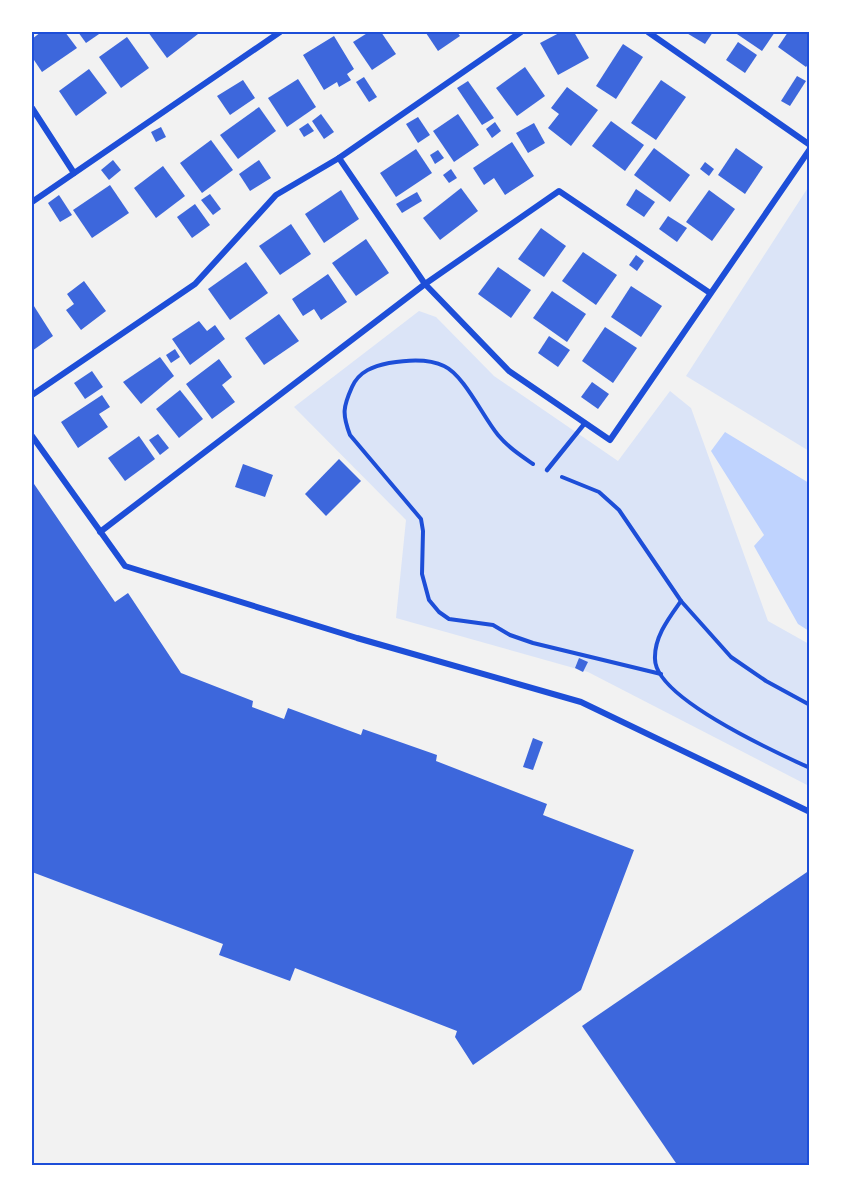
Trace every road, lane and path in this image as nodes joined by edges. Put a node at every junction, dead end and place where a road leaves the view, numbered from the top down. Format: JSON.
{"nodes":[{"id":1,"x":280,"y":32,"type":"edge"},
{"id":2,"x":521,"y":32,"type":"edge"},
{"id":3,"x":648,"y":32,"type":"edge"},
{"id":4,"x":32,"y":108,"type":"edge"},
{"id":5,"x":810,"y":145,"type":"edge"},
{"id":6,"x":810,"y":149,"type":"edge"},
{"id":7,"x":339,"y":158,"type":"junction"},
{"id":8,"x":74,"y":173,"type":"junction"},
{"id":9,"x":32,"y":202,"type":"edge"},
{"id":10,"x":425,"y":284,"type":"junction"},
{"id":11,"x":710,"y":294,"type":"junction"},
{"id":12,"x":32,"y":395,"type":"edge"},
{"id":13,"x":585,"y":423,"type":"junction"},
{"id":14,"x":32,"y":436,"type":"edge"},
{"id":15,"x":547,"y":471,"type":"junction"},
{"id":16,"x":100,"y":532,"type":"junction"},
{"id":17,"x":681,"y":601,"type":"junction"},
{"id":18,"x":661,"y":674,"type":"junction"},
{"id":19,"x":810,"y":705,"type":"edge"},
{"id":20,"x":810,"y":768,"type":"edge"},
{"id":21,"x":810,"y":813,"type":"edge"}],
"edges":[{"from":1,"to":8,"type":"street"},
{"from":2,"to":7,"type":"street"},
{"from":3,"to":5,"type":"street"},
{"from":4,"to":8,"type":"street"},
{"from":6,"to":11,"type":"street"},
{"from":7,"to":10,"type":"street"},
{"from":7,"to":12,"type":"street"},
{"from":8,"to":9,"type":"street"},
{"from":10,"to":11,"type":"street"},
{"from":10,"to":13,"type":"street"},
{"from":10,"to":16,"type":"street"},
{"from":11,"to":13,"type":"street"},
{"from":13,"to":15,"type":"lane"},
{"from":14,"to":16,"type":"street"},
{"from":15,"to":17,"type":"path"},
{"from":15,"to":18,"type":"path"},
{"from":16,"to":21,"type":"street"},
{"from":17,"to":18,"type":"path"},
{"from":17,"to":19,"type":"path"},
{"from":18,"to":20,"type":"path"}]}
